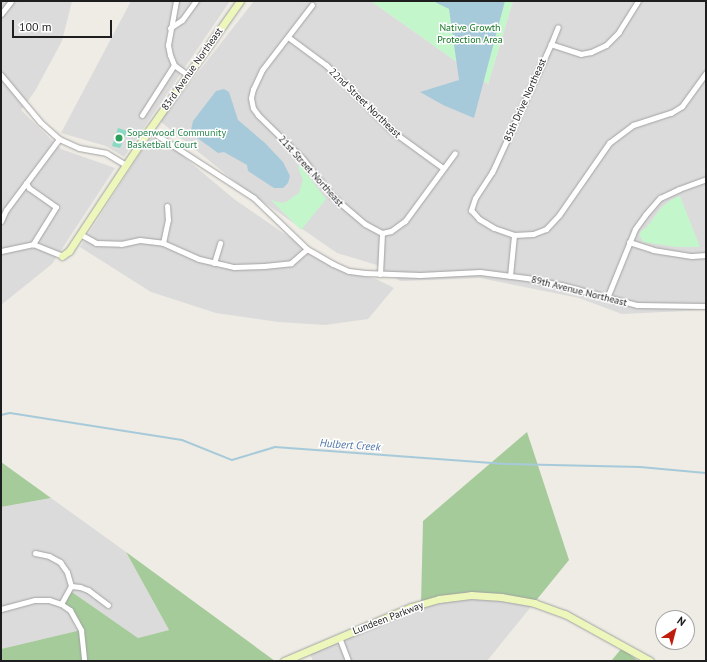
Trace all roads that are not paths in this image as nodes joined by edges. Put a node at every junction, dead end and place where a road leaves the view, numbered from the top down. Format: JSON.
{"nodes":[{"id":1,"x":11,"y":1,"type":"edge"},
{"id":2,"x":176,"y":1,"type":"edge"},
{"id":3,"x":196,"y":1,"type":"edge"},
{"id":4,"x":240,"y":1,"type":"edge"},
{"id":5,"x":638,"y":1,"type":"edge"},
{"id":6,"x":312,"y":5,"type":"dead end"},
{"id":7,"x":1,"y":14,"type":"edge"},
{"id":8,"x":558,"y":27,"type":"dead end"},
{"id":9,"x":170,"y":28,"type":"junction"},
{"id":10,"x":288,"y":37,"type":"junction"},
{"id":11,"x":551,"y":44,"type":"junction"},
{"id":12,"x":174,"y":65,"type":"junction"},
{"id":13,"x":706,"y":73,"type":"edge"},
{"id":14,"x":1,"y":75,"type":"edge"},
{"id":15,"x":188,"y":75,"type":"junction"},
{"id":16,"x":142,"y":115,"type":"dead end"},
{"id":17,"x":149,"y":130,"type":"junction"},
{"id":18,"x":59,"y":139,"type":"junction"},
{"id":19,"x":455,"y":153,"type":"dead end"},
{"id":20,"x":126,"y":165,"type":"junction"},
{"id":21,"x":443,"y":168,"type":"junction"},
{"id":22,"x":706,"y":179,"type":"edge"},
{"id":23,"x":26,"y":183,"type":"junction"},
{"id":24,"x":167,"y":206,"type":"dead end"},
{"id":25,"x":1,"y":222,"type":"edge"},
{"id":26,"x":382,"y":233,"type":"junction"},
{"id":27,"x":80,"y":234,"type":"junction"},
{"id":28,"x":514,"y":235,"type":"junction"},
{"id":29,"x":630,"y":242,"type":"junction"},
{"id":30,"x":220,"y":243,"type":"dead end"},
{"id":31,"x":33,"y":244,"type":"junction"},
{"id":32,"x":163,"y":244,"type":"junction"},
{"id":33,"x":308,"y":249,"type":"junction"},
{"id":34,"x":1,"y":251,"type":"edge"},
{"id":35,"x":706,"y":255,"type":"edge"},
{"id":36,"x":62,"y":256,"type":"joint"},
{"id":37,"x":214,"y":263,"type":"junction"},
{"id":38,"x":380,"y":274,"type":"junction"},
{"id":39,"x":510,"y":276,"type":"junction"},
{"id":40,"x":607,"y":298,"type":"junction"},
{"id":41,"x":706,"y":306,"type":"edge"},
{"id":42,"x":35,"y":553,"type":"dead end"},
{"id":43,"x":71,"y":586,"type":"junction"},
{"id":44,"x":61,"y":604,"type":"junction"},
{"id":45,"x":108,"y":605,"type":"dead end"},
{"id":46,"x":1,"y":609,"type":"edge"},
{"id":47,"x":339,"y":637,"type":"junction"},
{"id":48,"x":84,"y":661,"type":"edge"},
{"id":49,"x":284,"y":661,"type":"edge"},
{"id":50,"x":348,"y":661,"type":"edge"},
{"id":51,"x":650,"y":661,"type":"edge"}],
"edges":[{"from":1,"to":7,"type":"street"},
{"from":2,"to":9,"type":"street"},
{"from":3,"to":9,"type":"street"},
{"from":4,"to":15,"type":"main road","name":"83rd Avenue Northeast"},
{"from":5,"to":11,"type":"street"},
{"from":6,"to":10,"type":"street"},
{"from":8,"to":11,"type":"street"},
{"from":9,"to":12,"type":"street"},
{"from":10,"to":21,"type":"street","name":"22nd Street Northeast"},
{"from":10,"to":26,"type":"street","name":"21st Street Northeast"},
{"from":11,"to":28,"type":"street","name":"85th Drive Northeast"},
{"from":12,"to":15,"type":"street"},
{"from":12,"to":16,"type":"street"},
{"from":13,"to":28,"type":"street","name":"85th Drive Northeast"},
{"from":14,"to":18,"type":"street"},
{"from":15,"to":17,"type":"main road","name":"83rd Avenue Northeast"},
{"from":17,"to":20,"type":"main road","name":"83rd Avenue Northeast"},
{"from":17,"to":33,"type":"street","name":"89th Avenue Northeast"},
{"from":18,"to":20,"type":"street"},
{"from":18,"to":23,"type":"street"},
{"from":19,"to":21,"type":"street"},
{"from":20,"to":27,"type":"main road","name":"83rd Avenue Northeast"},
{"from":21,"to":26,"type":"street"},
{"from":22,"to":29,"type":"street"},
{"from":23,"to":25,"type":"street"},
{"from":23,"to":31,"type":"street"},
{"from":24,"to":32,"type":"street"},
{"from":26,"to":38,"type":"street"},
{"from":27,"to":32,"type":"street"},
{"from":27,"to":36,"type":"main road","name":"83rd Avenue Northeast"},
{"from":28,"to":39,"type":"street"},
{"from":29,"to":35,"type":"street"},
{"from":29,"to":40,"type":"street"},
{"from":30,"to":37,"type":"street"},
{"from":31,"to":34,"type":"street"},
{"from":31,"to":36,"type":"street"},
{"from":32,"to":37,"type":"street"},
{"from":33,"to":37,"type":"street"},
{"from":33,"to":38,"type":"street","name":"89th Avenue Northeast"},
{"from":38,"to":39,"type":"street","name":"89th Avenue Northeast"},
{"from":39,"to":40,"type":"street","name":"89th Avenue Northeast"},
{"from":40,"to":41,"type":"street","name":"89th Avenue Northeast"},
{"from":42,"to":43,"type":"street"},
{"from":43,"to":44,"type":"street"},
{"from":43,"to":45,"type":"street"},
{"from":44,"to":46,"type":"street"},
{"from":44,"to":48,"type":"street"},
{"from":47,"to":49,"type":"main road","name":"Lundeen Parkway"},
{"from":47,"to":50,"type":"street"},
{"from":47,"to":51,"type":"main road","name":"Lundeen Parkway"}]}
